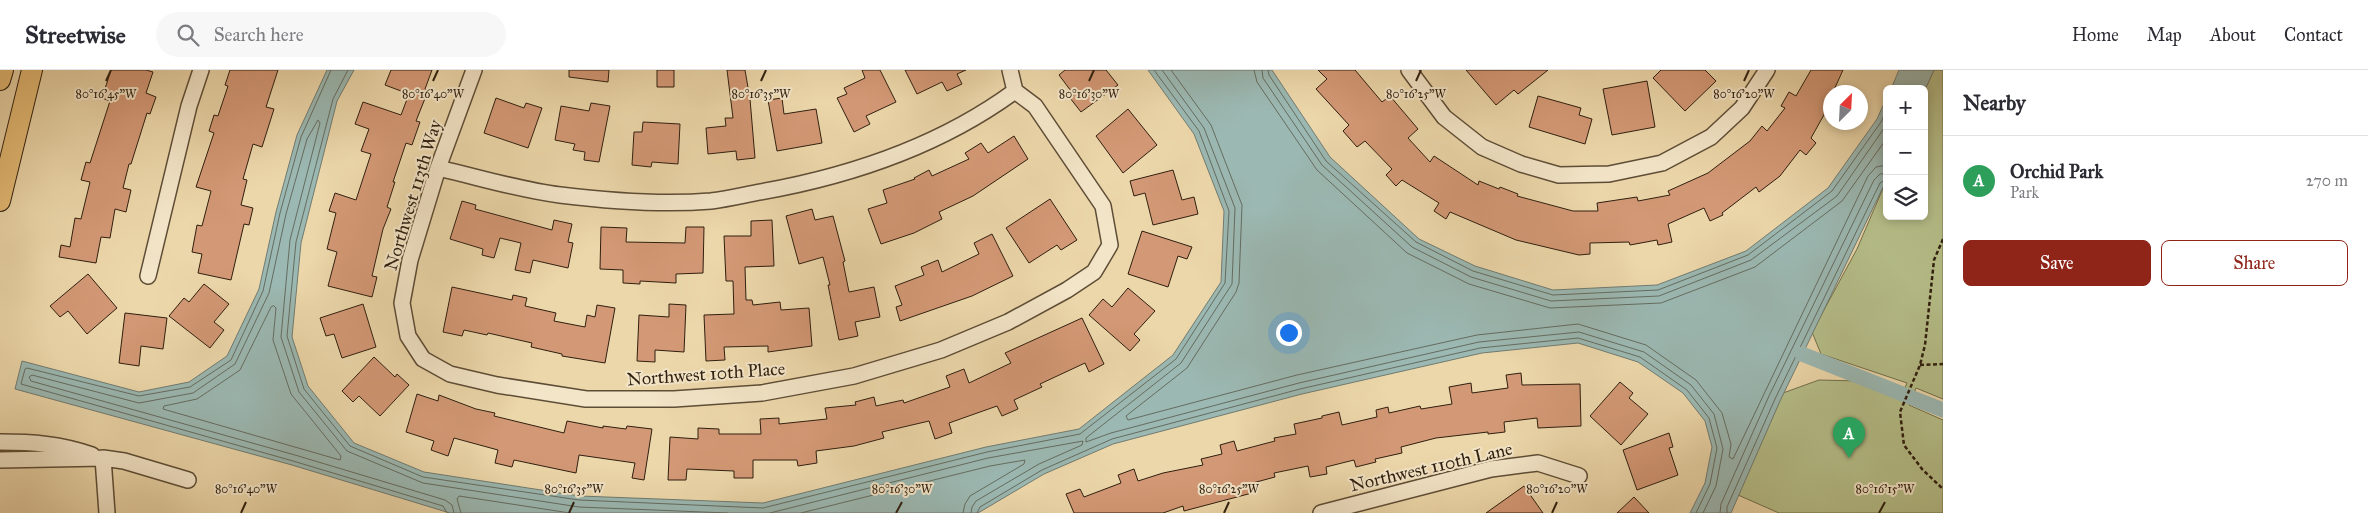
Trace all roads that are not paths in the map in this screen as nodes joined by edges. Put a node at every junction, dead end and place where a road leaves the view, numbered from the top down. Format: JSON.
{"nodes":[{"id":1,"x":3,"y":70,"type":"edge"},
{"id":2,"x":32,"y":70,"type":"edge"},
{"id":3,"x":201,"y":70,"type":"edge"},
{"id":4,"x":474,"y":70,"type":"edge"},
{"id":5,"x":1010,"y":70,"type":"edge"},
{"id":6,"x":1767,"y":70,"type":"edge"},
{"id":7,"x":1417,"y":73,"type":"edge"},
{"id":8,"x":0,"y":80,"type":"edge"},
{"id":9,"x":1015,"y":91,"type":"junction"},
{"id":10,"x":438,"y":168,"type":"junction"},
{"id":11,"x":0,"y":201,"type":"edge"},
{"id":12,"x":148,"y":276,"type":"dead end"},
{"id":13,"x":423,"y":359,"type":"joint"},
{"id":14,"x":0,"y":442,"type":"edge"},
{"id":15,"x":103,"y":458,"type":"junction"},
{"id":16,"x":0,"y":460,"type":"edge"},
{"id":17,"x":1579,"y":476,"type":"dead end"},
{"id":18,"x":188,"y":480,"type":"dead end"},
{"id":19,"x":1374,"y":506,"type":"edge"},
{"id":20,"x":107,"y":513,"type":"edge"},
{"id":21,"x":1321,"y":513,"type":"edge"}],
"edges":[{"from":1,"to":8,"type":"main road"},
{"from":2,"to":11,"type":"main road"},
{"from":3,"to":12,"type":"street"},
{"from":4,"to":10,"type":"street","name":"Northwest 113th Way"},
{"from":5,"to":9,"type":"street"},
{"from":6,"to":7,"type":"street"},
{"from":9,"to":10,"type":"street"},
{"from":9,"to":13,"type":"street","name":"Northwest 10th Place"},
{"from":10,"to":13,"type":"street","name":"Northwest 113th Way"},
{"from":14,"to":15,"type":"street"},
{"from":15,"to":16,"type":"street"},
{"from":15,"to":18,"type":"street"},
{"from":15,"to":20,"type":"street"},
{"from":17,"to":19,"type":"street","name":"Northwest 110th Lane"},
{"from":19,"to":21,"type":"street","name":"Northwest 110th Lane"}]}
